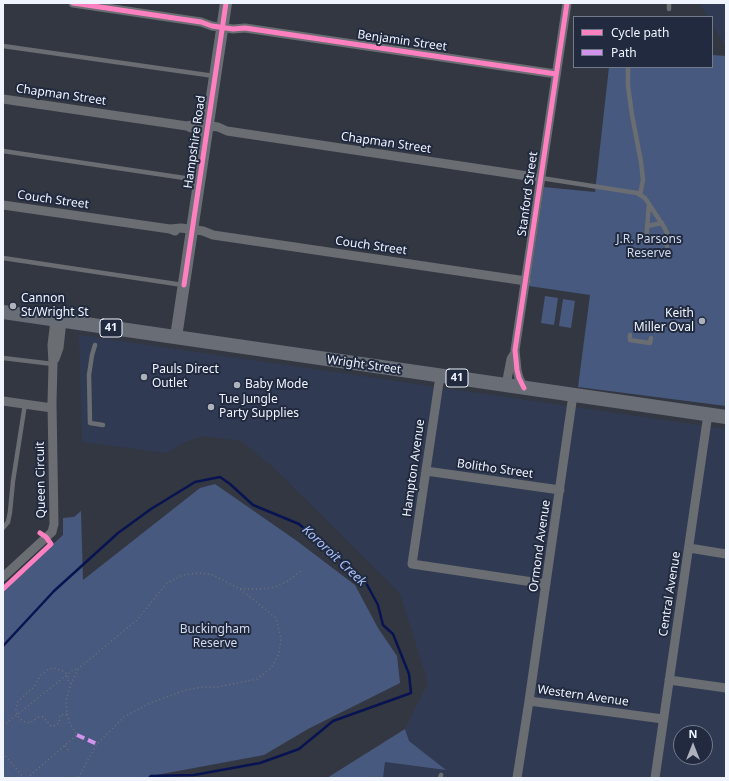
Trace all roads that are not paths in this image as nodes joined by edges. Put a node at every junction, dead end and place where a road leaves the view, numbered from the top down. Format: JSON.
{"nodes":[{"id":1,"x":73,"y":3,"type":"edge"},
{"id":2,"x":226,"y":3,"type":"edge"},
{"id":3,"x":567,"y":3,"type":"edge"},
{"id":4,"x":669,"y":3,"type":"edge"},
{"id":5,"x":669,"y":9,"type":"dead end"},
{"id":6,"x":223,"y":25,"type":"junction"},
{"id":7,"x":3,"y":46,"type":"edge"},
{"id":8,"x":628,"y":68,"type":"edge"},
{"id":9,"x":556,"y":74,"type":"junction"},
{"id":10,"x":215,"y":76,"type":"junction"},
{"id":11,"x":3,"y":99,"type":"edge"},
{"id":12,"x":208,"y":128,"type":"junction"},
{"id":13,"x":3,"y":151,"type":"edge"},
{"id":14,"x":541,"y":178,"type":"junction"},
{"id":15,"x":200,"y":180,"type":"junction"},
{"id":16,"x":640,"y":195,"type":"junction"},
{"id":17,"x":649,"y":204,"type":"junction"},
{"id":18,"x":3,"y":205,"type":"edge"},
{"id":19,"x":662,"y":223,"type":"junction"},
{"id":20,"x":647,"y":226,"type":"junction"},
{"id":21,"x":192,"y":232,"type":"junction"},
{"id":22,"x":646,"y":242,"type":"dead end"},
{"id":23,"x":667,"y":246,"type":"dead end"},
{"id":24,"x":3,"y":258,"type":"edge"},
{"id":25,"x":526,"y":281,"type":"junction"},
{"id":26,"x":184,"y":285,"type":"junction"},
{"id":27,"x":3,"y":312,"type":"edge"},
{"id":28,"x":59,"y":320,"type":"junction"},
{"id":29,"x":630,"y":335,"type":"dead end"},
{"id":30,"x":176,"y":337,"type":"junction"},
{"id":31,"x":651,"y":338,"type":"dead end"},
{"id":32,"x":95,"y":345,"type":"dead end"},
{"id":33,"x":515,"y":350,"type":"junction"},
{"id":34,"x":3,"y":358,"type":"edge"},
{"id":35,"x":53,"y":364,"type":"junction"},
{"id":36,"x":440,"y":376,"type":"junction"},
{"id":37,"x":506,"y":385,"type":"junction"},
{"id":38,"x":524,"y":388,"type":"junction"},
{"id":39,"x":573,"y":395,"type":"junction"},
{"id":40,"x":4,"y":401,"type":"edge"},
{"id":41,"x":29,"y":404,"type":"junction"},
{"id":42,"x":52,"y":405,"type":"junction"},
{"id":43,"x":708,"y":414,"type":"junction"},
{"id":44,"x":726,"y":417,"type":"edge"},
{"id":45,"x":103,"y":425,"type":"dead end"},
{"id":46,"x":426,"y":471,"type":"junction"},
{"id":47,"x":560,"y":490,"type":"junction"},
{"id":48,"x":3,"y":528,"type":"edge"},
{"id":49,"x":689,"y":548,"type":"junction"},
{"id":50,"x":726,"y":554,"type":"edge"},
{"id":51,"x":3,"y":577,"type":"edge"},
{"id":52,"x":546,"y":584,"type":"junction"},
{"id":53,"x":669,"y":680,"type":"junction"},
{"id":54,"x":726,"y":688,"type":"edge"},
{"id":55,"x":529,"y":701,"type":"junction"},
{"id":56,"x":663,"y":719,"type":"junction"},
{"id":57,"x":518,"y":778,"type":"edge"},
{"id":58,"x":655,"y":778,"type":"edge"}],
"edges":[{"from":1,"to":6,"type":"street","name":"Benjamin Street"},
{"from":2,"to":6,"type":"street","name":"Hampshire Road"},
{"from":3,"to":9,"type":"street","name":"Stanford Street"},
{"from":4,"to":5,"type":"lane"},
{"from":6,"to":9,"type":"street","name":"Benjamin Street"},
{"from":6,"to":10,"type":"street","name":"Hampshire Road"},
{"from":7,"to":10,"type":"lane"},
{"from":8,"to":16,"type":"lane"},
{"from":9,"to":14,"type":"street","name":"Stanford Street"},
{"from":10,"to":12,"type":"street","name":"Hampshire Road"},
{"from":11,"to":12,"type":"street","name":"Chapman Street"},
{"from":12,"to":14,"type":"street","name":"Chapman Street"},
{"from":12,"to":15,"type":"street","name":"Hampshire Road"},
{"from":13,"to":15,"type":"lane"},
{"from":14,"to":16,"type":"lane"},
{"from":14,"to":25,"type":"street","name":"Stanford Street"},
{"from":15,"to":21,"type":"street","name":"Hampshire Road"},
{"from":16,"to":17,"type":"lane"},
{"from":17,"to":19,"type":"lane"},
{"from":17,"to":20,"type":"lane"},
{"from":18,"to":21,"type":"street","name":"Couch Street"},
{"from":19,"to":20,"type":"lane"},
{"from":19,"to":23,"type":"lane"},
{"from":20,"to":22,"type":"lane"},
{"from":21,"to":25,"type":"street","name":"Couch Street"},
{"from":21,"to":26,"type":"street","name":"Hampshire Road"},
{"from":24,"to":26,"type":"lane"},
{"from":25,"to":33,"type":"street","name":"Stanford Street"},
{"from":26,"to":30,"type":"street","name":"Hampshire Road"},
{"from":27,"to":28,"type":"main road","name":"Wright Street","number":"41"},
{"from":28,"to":30,"type":"main road","name":"Wright Street","number":"41"},
{"from":28,"to":35,"type":"street","name":"Queen Circuit"},
{"from":29,"to":31,"type":"lane"},
{"from":30,"to":36,"type":"main road","name":"Wright Street","number":"41"},
{"from":32,"to":45,"type":"lane"},
{"from":33,"to":37,"type":"street","name":"Stanford Street"},
{"from":33,"to":38,"type":"street","name":"Stanford Street"},
{"from":34,"to":35,"type":"lane"},
{"from":35,"to":42,"type":"street","name":"Queen Circuit"},
{"from":36,"to":37,"type":"main road","name":"Wright Street","number":"41"},
{"from":36,"to":46,"type":"street","name":"Hampton Avenue"},
{"from":37,"to":38,"type":"main road","name":"Wright Street","number":"41"},
{"from":38,"to":39,"type":"main road","name":"Wright Street","number":"41"},
{"from":39,"to":43,"type":"main road","name":"Wright Street","number":"41"},
{"from":39,"to":47,"type":"street","name":"Ormond Avenue"},
{"from":40,"to":41,"type":"street"},
{"from":41,"to":42,"type":"street"},
{"from":41,"to":48,"type":"lane"},
{"from":42,"to":51,"type":"street","name":"Queen Circuit"},
{"from":43,"to":44,"type":"main road","name":"Wright Street","number":"41"},
{"from":43,"to":49,"type":"street","name":"Central Avenue"},
{"from":46,"to":47,"type":"street","name":"Bolitho Street"},
{"from":46,"to":52,"type":"street","name":"Hampton Avenue"},
{"from":47,"to":52,"type":"street","name":"Ormond Avenue"},
{"from":49,"to":50,"type":"street"},
{"from":49,"to":53,"type":"street","name":"Central Avenue"},
{"from":52,"to":55,"type":"street","name":"Ormond Avenue"},
{"from":53,"to":54,"type":"street"},
{"from":53,"to":56,"type":"street","name":"Central Avenue"},
{"from":55,"to":56,"type":"street","name":"Western Avenue"},
{"from":55,"to":57,"type":"street","name":"Western Avenue"},
{"from":56,"to":58,"type":"street","name":"Central Avenue"}]}
